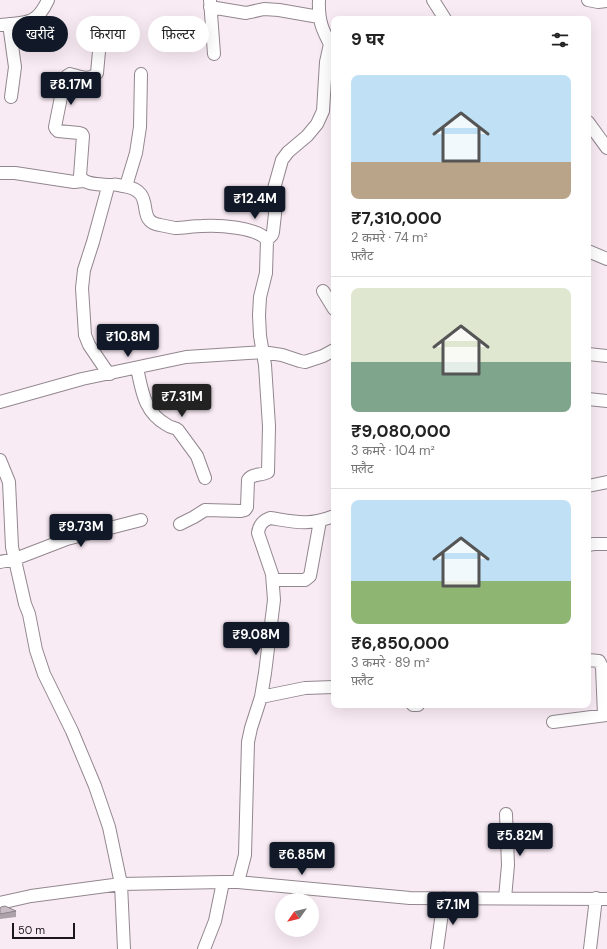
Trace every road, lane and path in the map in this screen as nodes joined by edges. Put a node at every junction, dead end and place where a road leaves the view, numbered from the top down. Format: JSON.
{"nodes":[{"id":1,"x":48,"y":0,"type":"edge"},
{"id":2,"x":319,"y":0,"type":"edge"},
{"id":3,"x":433,"y":0,"type":"edge"},
{"id":4,"x":588,"y":0,"type":"edge"},
{"id":5,"x":607,"y":1,"type":"edge"},
{"id":6,"x":210,"y":4,"type":"edge"},
{"id":7,"x":443,"y":16,"type":"edge"},
{"id":8,"x":319,"y":17,"type":"junction"},
{"id":9,"x":4,"y":25,"type":"edge"},
{"id":10,"x":331,"y":45,"type":"edge"},
{"id":11,"x":331,"y":50,"type":"edge"},
{"id":12,"x":99,"y":52,"type":"edge"},
{"id":13,"x":214,"y":54,"type":"dead end"},
{"id":14,"x":141,"y":74,"type":"dead end"},
{"id":15,"x":11,"y":97,"type":"dead end"},
{"id":16,"x":591,"y":126,"type":"edge"},
{"id":17,"x":607,"y":148,"type":"edge"},
{"id":18,"x":0,"y":173,"type":"edge"},
{"id":19,"x":84,"y":181,"type":"junction"},
{"id":20,"x":110,"y":185,"type":"junction"},
{"id":21,"x":126,"y":186,"type":"junction"},
{"id":22,"x":267,"y":240,"type":"junction"},
{"id":23,"x":591,"y":253,"type":"edge"},
{"id":24,"x":607,"y":259,"type":"edge"},
{"id":25,"x":323,"y":291,"type":"dead end"},
{"id":26,"x":331,"y":304,"type":"edge"},
{"id":27,"x":262,"y":352,"type":"junction"},
{"id":28,"x":331,"y":352,"type":"edge"},
{"id":29,"x":591,"y":354,"type":"edge"},
{"id":30,"x":607,"y":356,"type":"edge"},
{"id":31,"x":137,"y":368,"type":"junction"},
{"id":32,"x":110,"y":374,"type":"junction"},
{"id":33,"x":591,"y":400,"type":"edge"},
{"id":34,"x":607,"y":401,"type":"edge"},
{"id":35,"x":0,"y":402,"type":"edge"},
{"id":36,"x":0,"y":460,"type":"edge"},
{"id":37,"x":204,"y":478,"type":"dead end"},
{"id":38,"x":607,"y":482,"type":"edge"},
{"id":39,"x":591,"y":485,"type":"edge"},
{"id":40,"x":331,"y":517,"type":"edge"},
{"id":41,"x":141,"y":520,"type":"dead end"},
{"id":42,"x":320,"y":521,"type":"junction"},
{"id":43,"x":180,"y":524,"type":"dead end"},
{"id":44,"x":607,"y":544,"type":"edge"},
{"id":45,"x":591,"y":545,"type":"edge"},
{"id":46,"x":14,"y":558,"type":"junction"},
{"id":47,"x":0,"y":562,"type":"edge"},
{"id":48,"x":273,"y":580,"type":"junction"},
{"id":49,"x":591,"y":660,"type":"edge"},
{"id":50,"x":331,"y":686,"type":"edge"},
{"id":51,"x":261,"y":697,"type":"junction"},
{"id":52,"x":605,"y":715,"type":"edge"},
{"id":53,"x":553,"y":722,"type":"dead end"},
{"id":54,"x":506,"y":814,"type":"dead end"},
{"id":55,"x":223,"y":882,"type":"junction"},
{"id":56,"x":238,"y":882,"type":"junction"},
{"id":57,"x":122,"y":884,"type":"junction"},
{"id":58,"x":444,"y":898,"type":"junction"},
{"id":59,"x":505,"y":898,"type":"junction"},
{"id":60,"x":602,"y":899,"type":"edge"},
{"id":61,"x":0,"y":903,"type":"edge"},
{"id":62,"x":124,"y":949,"type":"edge"},
{"id":63,"x":204,"y":949,"type":"edge"},
{"id":64,"x":437,"y":949,"type":"edge"},
{"id":65,"x":590,"y":949,"type":"edge"}],
"edges":[{"from":1,"to":9,"type":"street"},
{"from":2,"to":8,"type":"street"},
{"from":3,"to":7,"type":"street"},
{"from":4,"to":5,"type":"street"},
{"from":6,"to":8,"type":"street"},
{"from":6,"to":13,"type":"street"},
{"from":8,"to":10,"type":"street"},
{"from":9,"to":15,"type":"street"},
{"from":11,"to":22,"type":"street"},
{"from":12,"to":19,"type":"street"},
{"from":14,"to":21,"type":"street"},
{"from":16,"to":17,"type":"street"},
{"from":18,"to":19,"type":"street"},
{"from":19,"to":20,"type":"street"},
{"from":20,"to":21,"type":"street"},
{"from":20,"to":32,"type":"street"},
{"from":21,"to":22,"type":"street"},
{"from":22,"to":27,"type":"street"},
{"from":23,"to":24,"type":"street"},
{"from":25,"to":26,"type":"street"},
{"from":27,"to":28,"type":"street"},
{"from":27,"to":31,"type":"street"},
{"from":27,"to":43,"type":"street"},
{"from":29,"to":30,"type":"street"},
{"from":31,"to":32,"type":"street"},
{"from":31,"to":37,"type":"street"},
{"from":32,"to":35,"type":"street"},
{"from":33,"to":34,"type":"street"},
{"from":36,"to":46,"type":"street"},
{"from":38,"to":39,"type":"street"},
{"from":40,"to":42,"type":"street"},
{"from":41,"to":46,"type":"street"},
{"from":42,"to":48,"type":"street"},
{"from":42,"to":48,"type":"street"},
{"from":44,"to":45,"type":"street"},
{"from":46,"to":47,"type":"street"},
{"from":46,"to":57,"type":"street"},
{"from":48,"to":51,"type":"street"},
{"from":49,"to":52,"type":"street"},
{"from":50,"to":51,"type":"street"},
{"from":51,"to":56,"type":"street"},
{"from":52,"to":53,"type":"street"},
{"from":54,"to":59,"type":"street"},
{"from":55,"to":56,"type":"street"},
{"from":55,"to":57,"type":"street"},
{"from":55,"to":63,"type":"street"},
{"from":56,"to":58,"type":"street"},
{"from":57,"to":61,"type":"street"},
{"from":57,"to":62,"type":"street"},
{"from":58,"to":59,"type":"street"},
{"from":58,"to":64,"type":"street"},
{"from":59,"to":60,"type":"street"},
{"from":60,"to":65,"type":"street"}]}
